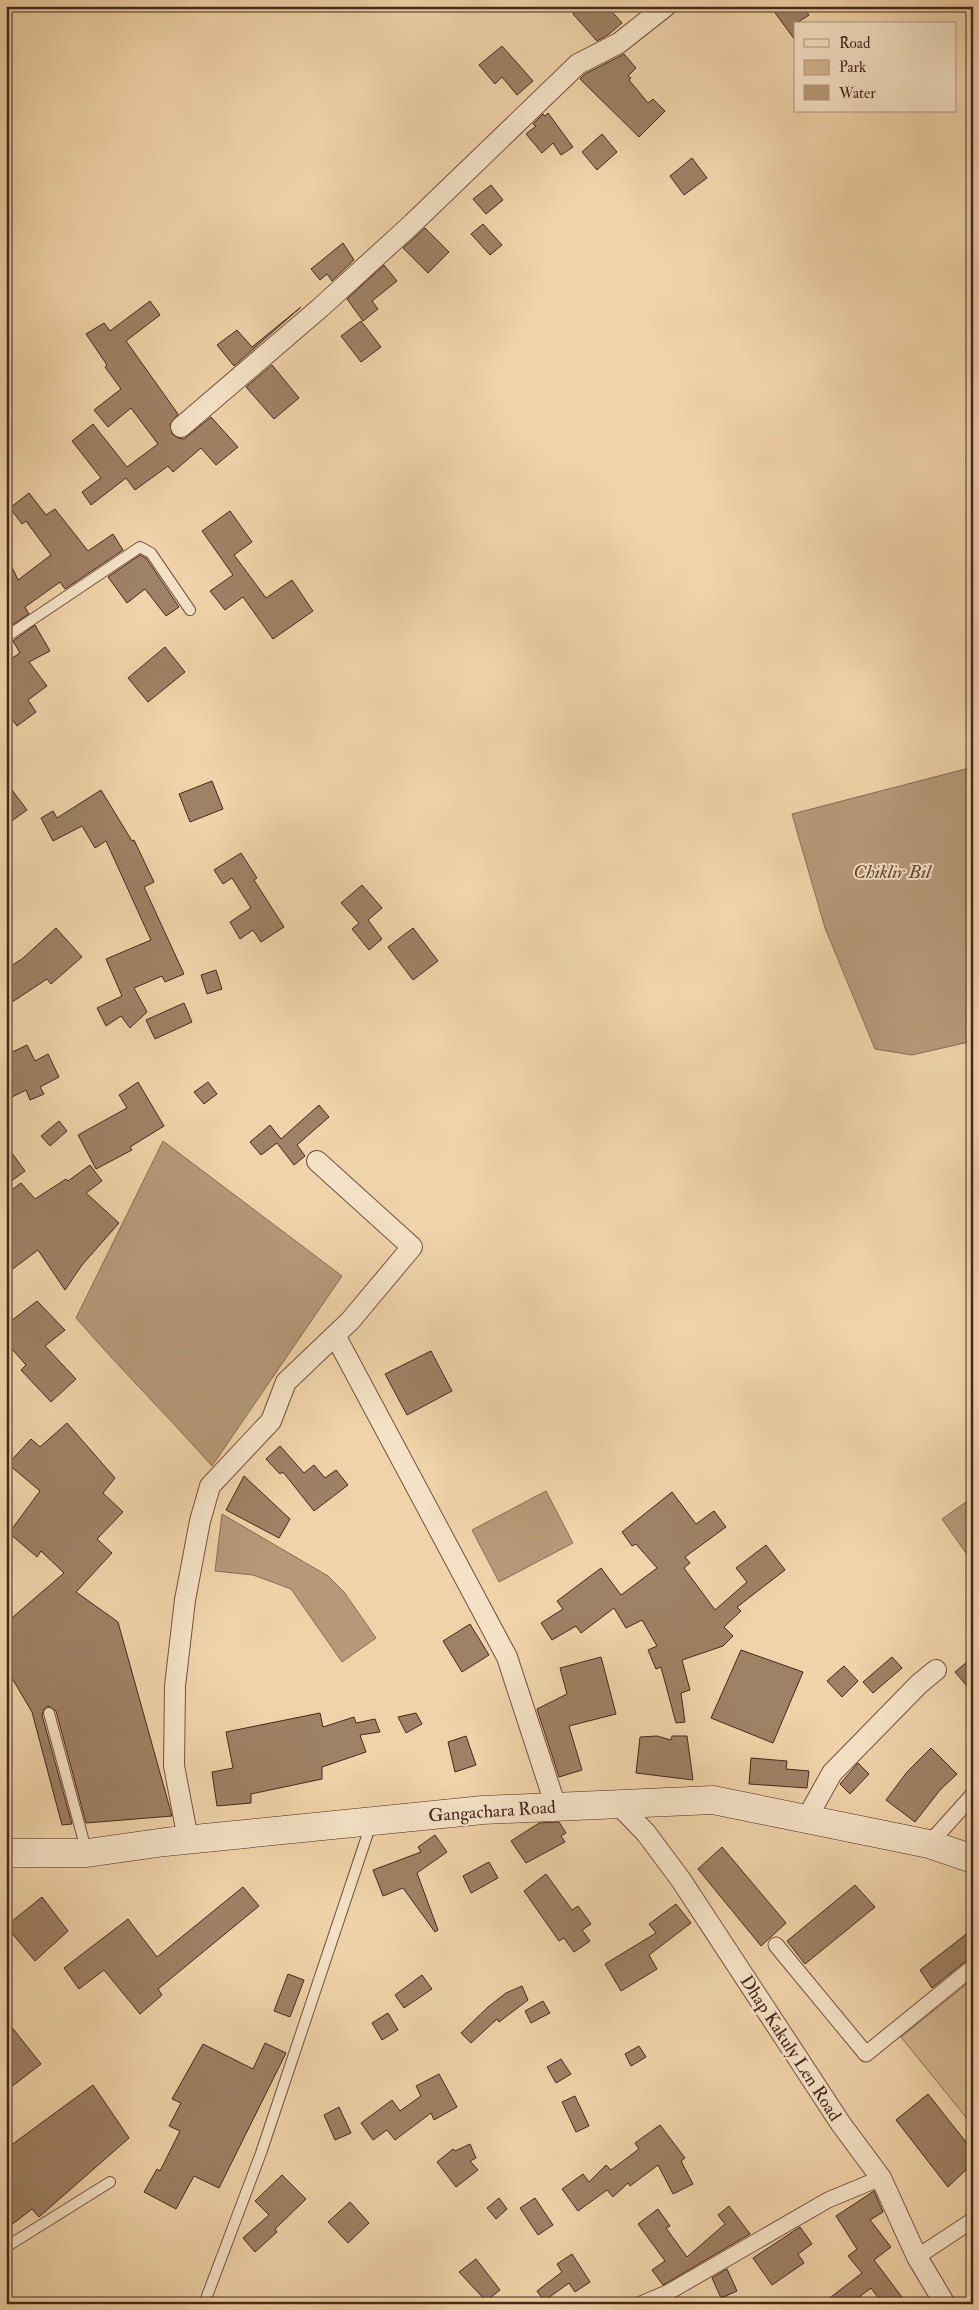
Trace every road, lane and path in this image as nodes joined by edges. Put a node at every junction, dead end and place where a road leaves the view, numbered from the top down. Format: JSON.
{"nodes":[{"id":1,"x":666,"y":6,"type":"edge"},
{"id":2,"x":181,"y":427,"type":"dead end"},
{"id":3,"x":190,"y":610,"type":"dead end"},
{"id":4,"x":6,"y":638,"type":"edge"},
{"id":5,"x":317,"y":1161,"type":"dead end"},
{"id":6,"x":335,"y":1336,"type":"junction"},
{"id":7,"x":936,"y":1670,"type":"dead end"},
{"id":8,"x":49,"y":1713,"type":"dead end"},
{"id":9,"x":973,"y":1795,"type":"edge"},
{"id":10,"x":618,"y":1804,"type":"junction"},
{"id":11,"x":556,"y":1807,"type":"junction"},
{"id":12,"x":806,"y":1818,"type":"junction"},
{"id":13,"x":372,"y":1821,"type":"junction"},
{"id":14,"x":188,"y":1839,"type":"junction"},
{"id":15,"x":929,"y":1844,"type":"junction"},
{"id":16,"x":6,"y":1853,"type":"edge"},
{"id":17,"x":87,"y":1854,"type":"junction"},
{"id":18,"x":973,"y":1859,"type":"edge"},
{"id":19,"x":776,"y":1945,"type":"dead end"},
{"id":20,"x":973,"y":1967,"type":"edge"},
{"id":21,"x":881,"y":2178,"type":"junction"},
{"id":22,"x":110,"y":2182,"type":"dead end"},
{"id":23,"x":973,"y":2220,"type":"edge"},
{"id":24,"x":6,"y":2247,"type":"edge"},
{"id":25,"x":917,"y":2257,"type":"junction"},
{"id":26,"x":204,"y":2304,"type":"edge"},
{"id":27,"x":642,"y":2304,"type":"edge"},
{"id":28,"x":945,"y":2304,"type":"edge"}],
"edges":[{"from":1,"to":2,"type":"street"},
{"from":3,"to":4,"type":"lane"},
{"from":5,"to":6,"type":"street"},
{"from":6,"to":11,"type":"street"},
{"from":6,"to":14,"type":"street"},
{"from":7,"to":12,"type":"street"},
{"from":8,"to":17,"type":"lane"},
{"from":9,"to":15,"type":"street"},
{"from":10,"to":11,"type":"main road","name":"Gangachara Road"},
{"from":10,"to":12,"type":"main road","name":"Gangachara Road"},
{"from":10,"to":21,"type":"street","name":"Dhap Kakuly Len Road"},
{"from":11,"to":13,"type":"main road","name":"Gangachara Road"},
{"from":12,"to":15,"type":"main road","name":"Gangachara Road"},
{"from":13,"to":14,"type":"main road","name":"Gangachara Road"},
{"from":13,"to":26,"type":"lane"},
{"from":14,"to":17,"type":"main road","name":"Gangachara Road"},
{"from":15,"to":18,"type":"main road","name":"Gangachara Road"},
{"from":16,"to":17,"type":"main road","name":"Gangachara Road"},
{"from":19,"to":20,"type":"street"},
{"from":21,"to":25,"type":"street","name":"Dhap Kakuly Len Road"},
{"from":21,"to":27,"type":"street"},
{"from":22,"to":24,"type":"lane"},
{"from":23,"to":25,"type":"street"},
{"from":25,"to":28,"type":"street","name":"Dhap Kakuly Len Road"}]}
